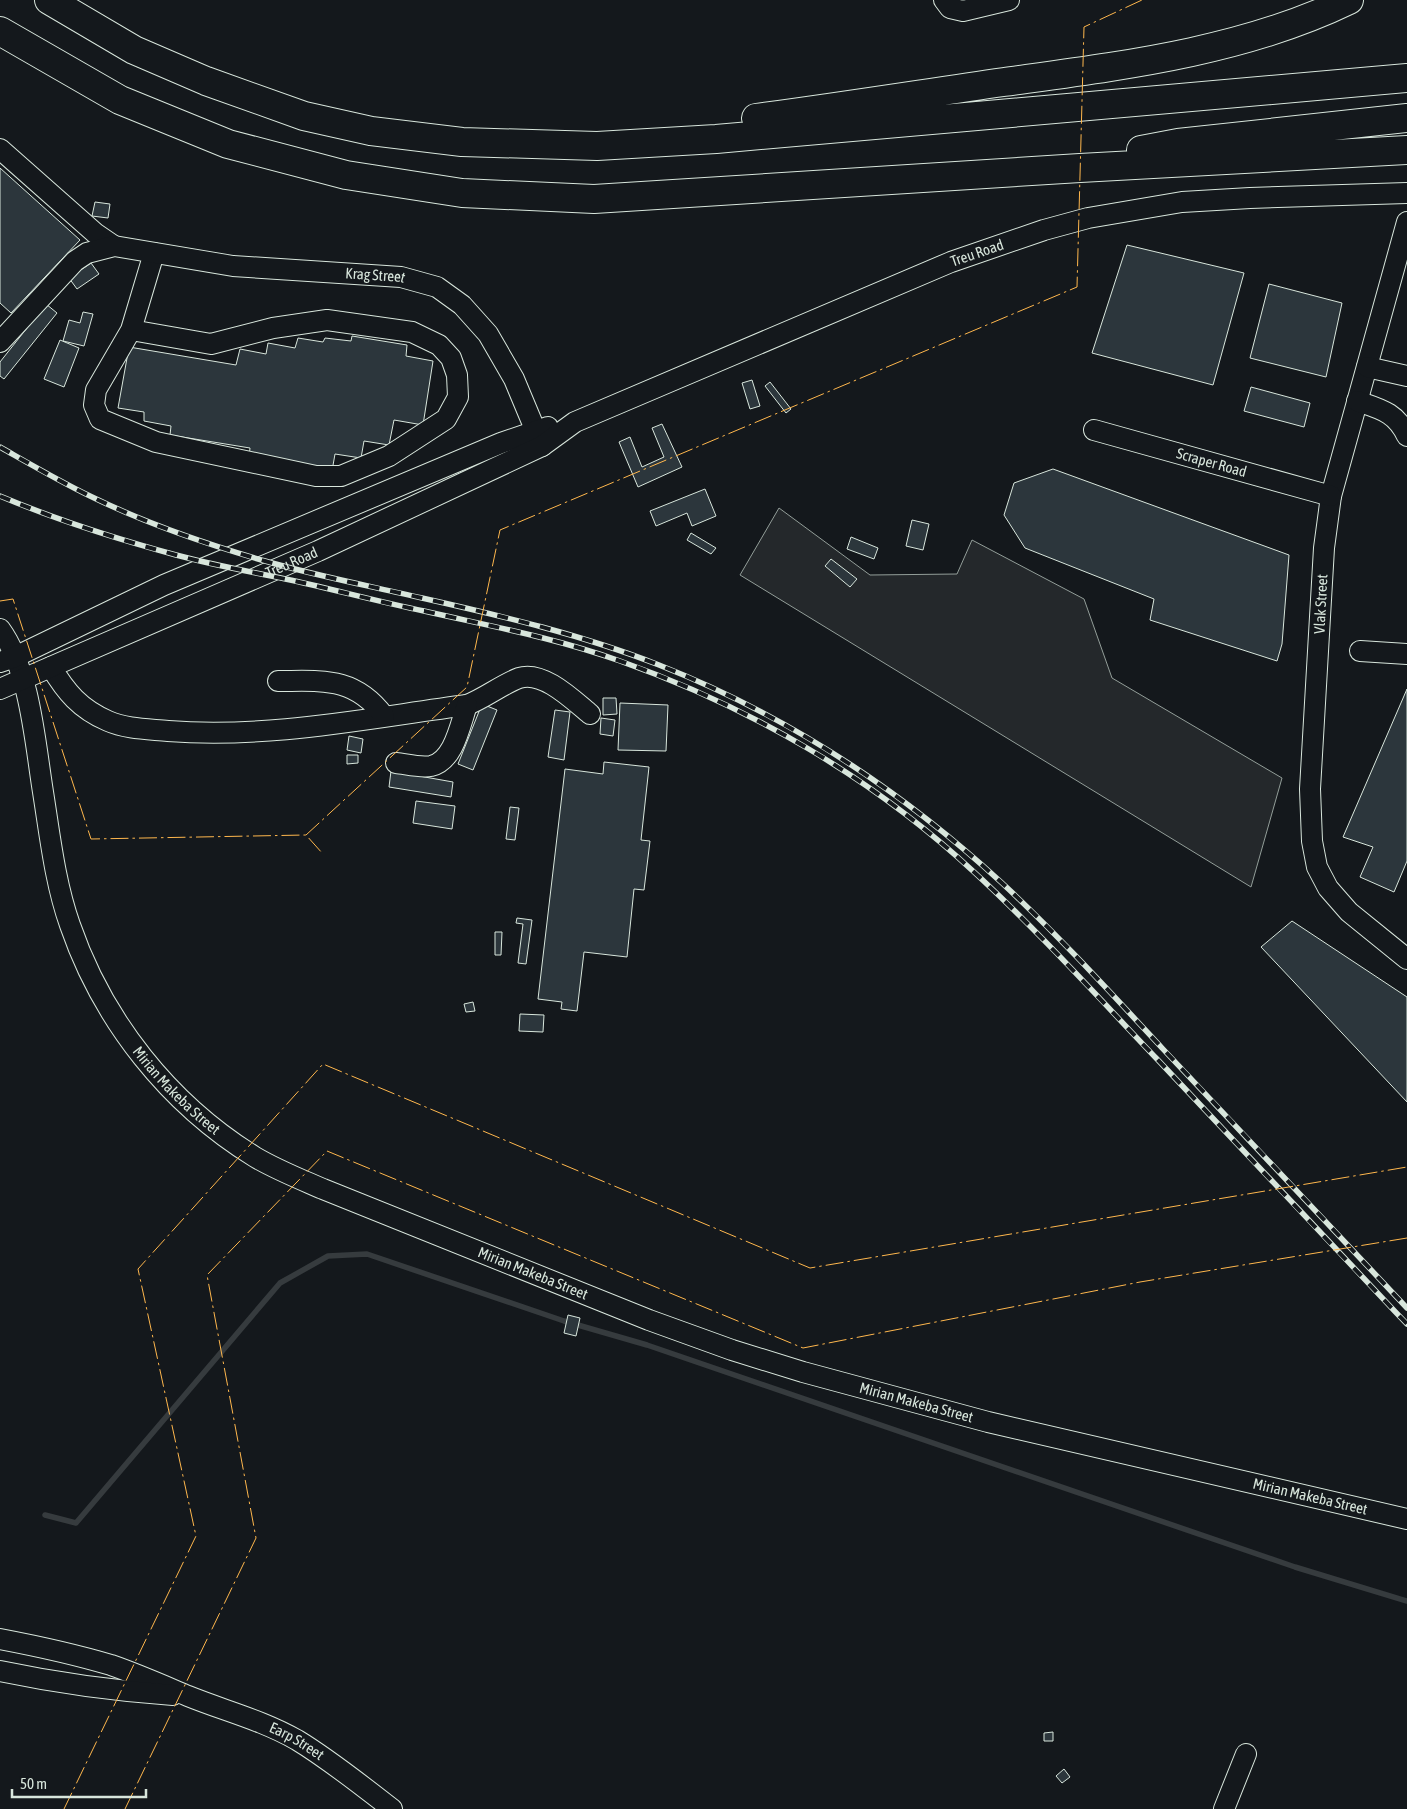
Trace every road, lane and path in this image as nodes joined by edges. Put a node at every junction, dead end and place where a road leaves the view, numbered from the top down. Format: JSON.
{"nodes":[{"id":1,"x":49,"y":0,"type":"edge"},
{"id":2,"x":944,"y":0,"type":"edge"},
{"id":3,"x":1009,"y":0,"type":"edge"},
{"id":4,"x":1349,"y":0,"type":"edge"},
{"id":5,"x":0,"y":31,"type":"edge"},
{"id":6,"x":1407,"y":78,"type":"edge"},
{"id":7,"x":1407,"y":118,"type":"edge"},
{"id":8,"x":598,"y":146,"type":"junction"},
{"id":9,"x":0,"y":149,"type":"edge"},
{"id":10,"x":1407,"y":150,"type":"edge"},
{"id":11,"x":1080,"y":168,"type":"junction"},
{"id":12,"x":1407,"y":193,"type":"edge"},
{"id":13,"x":1407,"y":222,"type":"edge"},
{"id":14,"x":114,"y":246,"type":"junction"},
{"id":15,"x":145,"y":251,"type":"junction"},
{"id":16,"x":4,"y":330,"type":"edge"},
{"id":17,"x":131,"y":330,"type":"junction"},
{"id":18,"x":1367,"y":368,"type":"junction"},
{"id":19,"x":1407,"y":376,"type":"edge"},
{"id":20,"x":1357,"y":401,"type":"junction"},
{"id":21,"x":1094,"y":430,"type":"dead end"},
{"id":22,"x":1407,"y":436,"type":"edge"},
{"id":23,"x":539,"y":438,"type":"junction"},
{"id":24,"x":1331,"y":496,"type":"junction"},
{"id":25,"x":0,"y":629,"type":"edge"},
{"id":26,"x":1360,"y":651,"type":"dead end"},
{"id":27,"x":1407,"y":654,"type":"edge"},
{"id":28,"x":8,"y":659,"type":"edge"},
{"id":29,"x":51,"y":667,"type":"junction"},
{"id":30,"x":22,"y":679,"type":"junction"},
{"id":31,"x":278,"y":681,"type":"dead end"},
{"id":32,"x":0,"y":689,"type":"edge"},
{"id":33,"x":467,"y":705,"type":"junction"},
{"id":34,"x":590,"y":714,"type":"dead end"},
{"id":35,"x":384,"y":716,"type":"junction"},
{"id":36,"x":396,"y":763,"type":"dead end"},
{"id":37,"x":1407,"y":959,"type":"edge"},
{"id":38,"x":1407,"y":1519,"type":"edge"},
{"id":39,"x":0,"y":1639,"type":"edge"},
{"id":40,"x":0,"y":1672,"type":"edge"},
{"id":41,"x":188,"y":1696,"type":"junction"},
{"id":42,"x":1246,"y":1754,"type":"dead end"},
{"id":43,"x":392,"y":1809,"type":"edge"},
{"id":44,"x":1224,"y":1809,"type":"edge"}],
"edges":[{"from":1,"to":8,"type":"highway"},
{"from":2,"to":3,"type":"street"},
{"from":4,"to":8,"type":"highway"},
{"from":5,"to":11,"type":"highway"},
{"from":6,"to":8,"type":"highway"},
{"from":7,"to":11,"type":"highway"},
{"from":9,"to":14,"type":"street"},
{"from":10,"to":11,"type":"highway"},
{"from":12,"to":23,"type":"street","name":"Treu Road"},
{"from":13,"to":18,"type":"street","name":"Vlak Street"},
{"from":14,"to":15,"type":"street","name":"Krag Street"},
{"from":14,"to":16,"type":"street"},
{"from":15,"to":17,"type":"street"},
{"from":15,"to":23,"type":"street","name":"Krag Street"},
{"from":17,"to":17,"type":"street"},
{"from":18,"to":19,"type":"street"},
{"from":18,"to":20,"type":"street","name":"Vlak Street"},
{"from":20,"to":22,"type":"street"},
{"from":20,"to":24,"type":"street","name":"Vlak Street"},
{"from":21,"to":24,"type":"street","name":"Scraper Road"},
{"from":23,"to":28,"type":"street","name":"Treu Road"},
{"from":23,"to":29,"type":"street","name":"Treu Road"},
{"from":24,"to":37,"type":"street","name":"Vlak Street"},
{"from":25,"to":28,"type":"street","name":"Mirian Makeba Street"},
{"from":26,"to":27,"type":"street"},
{"from":28,"to":30,"type":"street","name":"Mirian Makeba Street"},
{"from":29,"to":30,"type":"street","name":"Treu Road"},
{"from":29,"to":35,"type":"street"},
{"from":30,"to":32,"type":"street","name":"Treu Road"},
{"from":30,"to":38,"type":"street","name":"Mirian Makeba Street"},
{"from":31,"to":35,"type":"street"},
{"from":33,"to":34,"type":"street"},
{"from":33,"to":35,"type":"street"},
{"from":33,"to":36,"type":"street"},
{"from":39,"to":41,"type":"street","name":"Earp Street"},
{"from":40,"to":41,"type":"street","name":"Earp Street"},
{"from":41,"to":43,"type":"street","name":"Earp Street"},
{"from":42,"to":44,"type":"street"}]}
